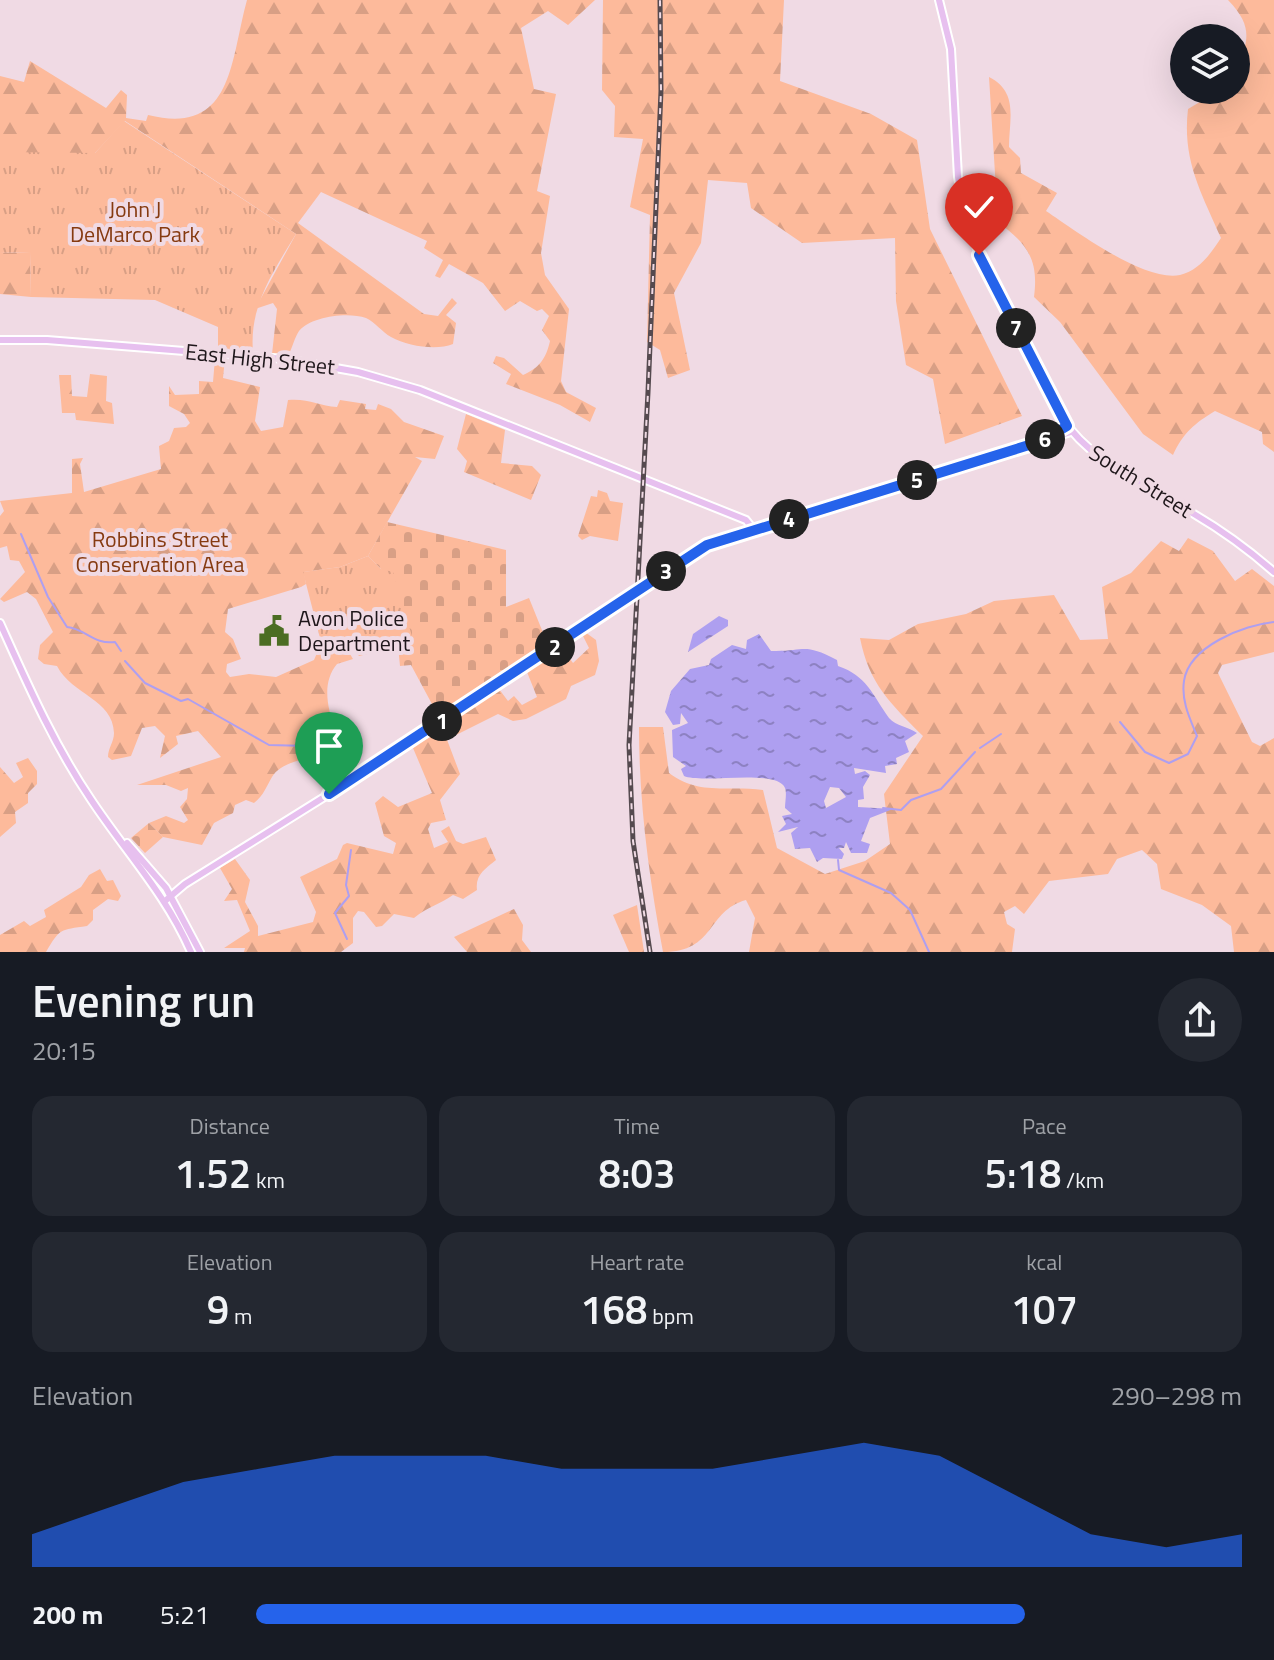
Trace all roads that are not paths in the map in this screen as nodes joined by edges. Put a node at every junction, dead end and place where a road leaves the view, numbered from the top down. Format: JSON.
{"nodes":[{"id":1,"x":939,"y":0,"type":"edge"},
{"id":2,"x":0,"y":340,"type":"edge"},
{"id":3,"x":1069,"y":429,"type":"junction"},
{"id":4,"x":754,"y":530,"type":"junction"},
{"id":5,"x":1274,"y":572,"type":"edge"},
{"id":6,"x":0,"y":623,"type":"edge"},
{"id":7,"x":168,"y":898,"type":"junction"},
{"id":8,"x":190,"y":950,"type":"edge"},
{"id":9,"x":200,"y":952,"type":"edge"}],
"edges":[{"from":1,"to":3,"type":"main road","name":"South Street"},
{"from":2,"to":4,"type":"main road","name":"East High Street"},
{"from":3,"to":4,"type":"main road"},
{"from":3,"to":5,"type":"main road","name":"South Street"},
{"from":4,"to":7,"type":"main road"},
{"from":6,"to":7,"type":"main road"},
{"from":7,"to":8,"type":"main road"},
{"from":7,"to":9,"type":"main road"}]}
